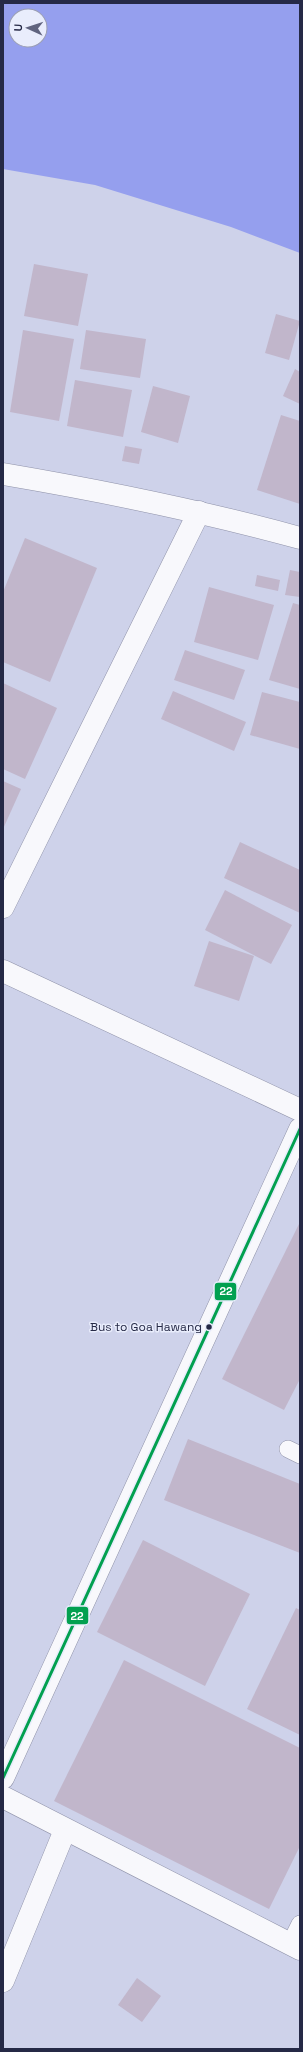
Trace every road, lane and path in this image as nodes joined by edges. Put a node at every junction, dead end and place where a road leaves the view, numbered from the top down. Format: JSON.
{"nodes":[{"id":1,"x":3,"y":474,"type":"edge"},
{"id":2,"x":199,"y":512,"type":"junction"},
{"id":3,"x":300,"y":538,"type":"edge"},
{"id":4,"x":3,"y":906,"type":"edge"},
{"id":5,"x":3,"y":971,"type":"edge"},
{"id":6,"x":300,"y":1110,"type":"edge"},
{"id":7,"x":300,"y":1129,"type":"edge"},
{"id":8,"x":3,"y":1778,"type":"edge"},
{"id":9,"x":3,"y":1797,"type":"edge"},
{"id":10,"x":65,"y":1830,"type":"junction"},
{"id":11,"x":300,"y":1924,"type":"edge"},
{"id":12,"x":295,"y":1946,"type":"edge"},
{"id":13,"x":3,"y":1981,"type":"edge"}],
"edges":[{"from":1,"to":2,"type":"main road"},
{"from":2,"to":3,"type":"main road"},
{"from":2,"to":4,"type":"main road"},
{"from":5,"to":6,"type":"main road"},
{"from":7,"to":8,"type":"main road"},
{"from":9,"to":10,"type":"main road"},
{"from":10,"to":12,"type":"main road"},
{"from":10,"to":13,"type":"main road"},
{"from":11,"to":12,"type":"lane"}]}
